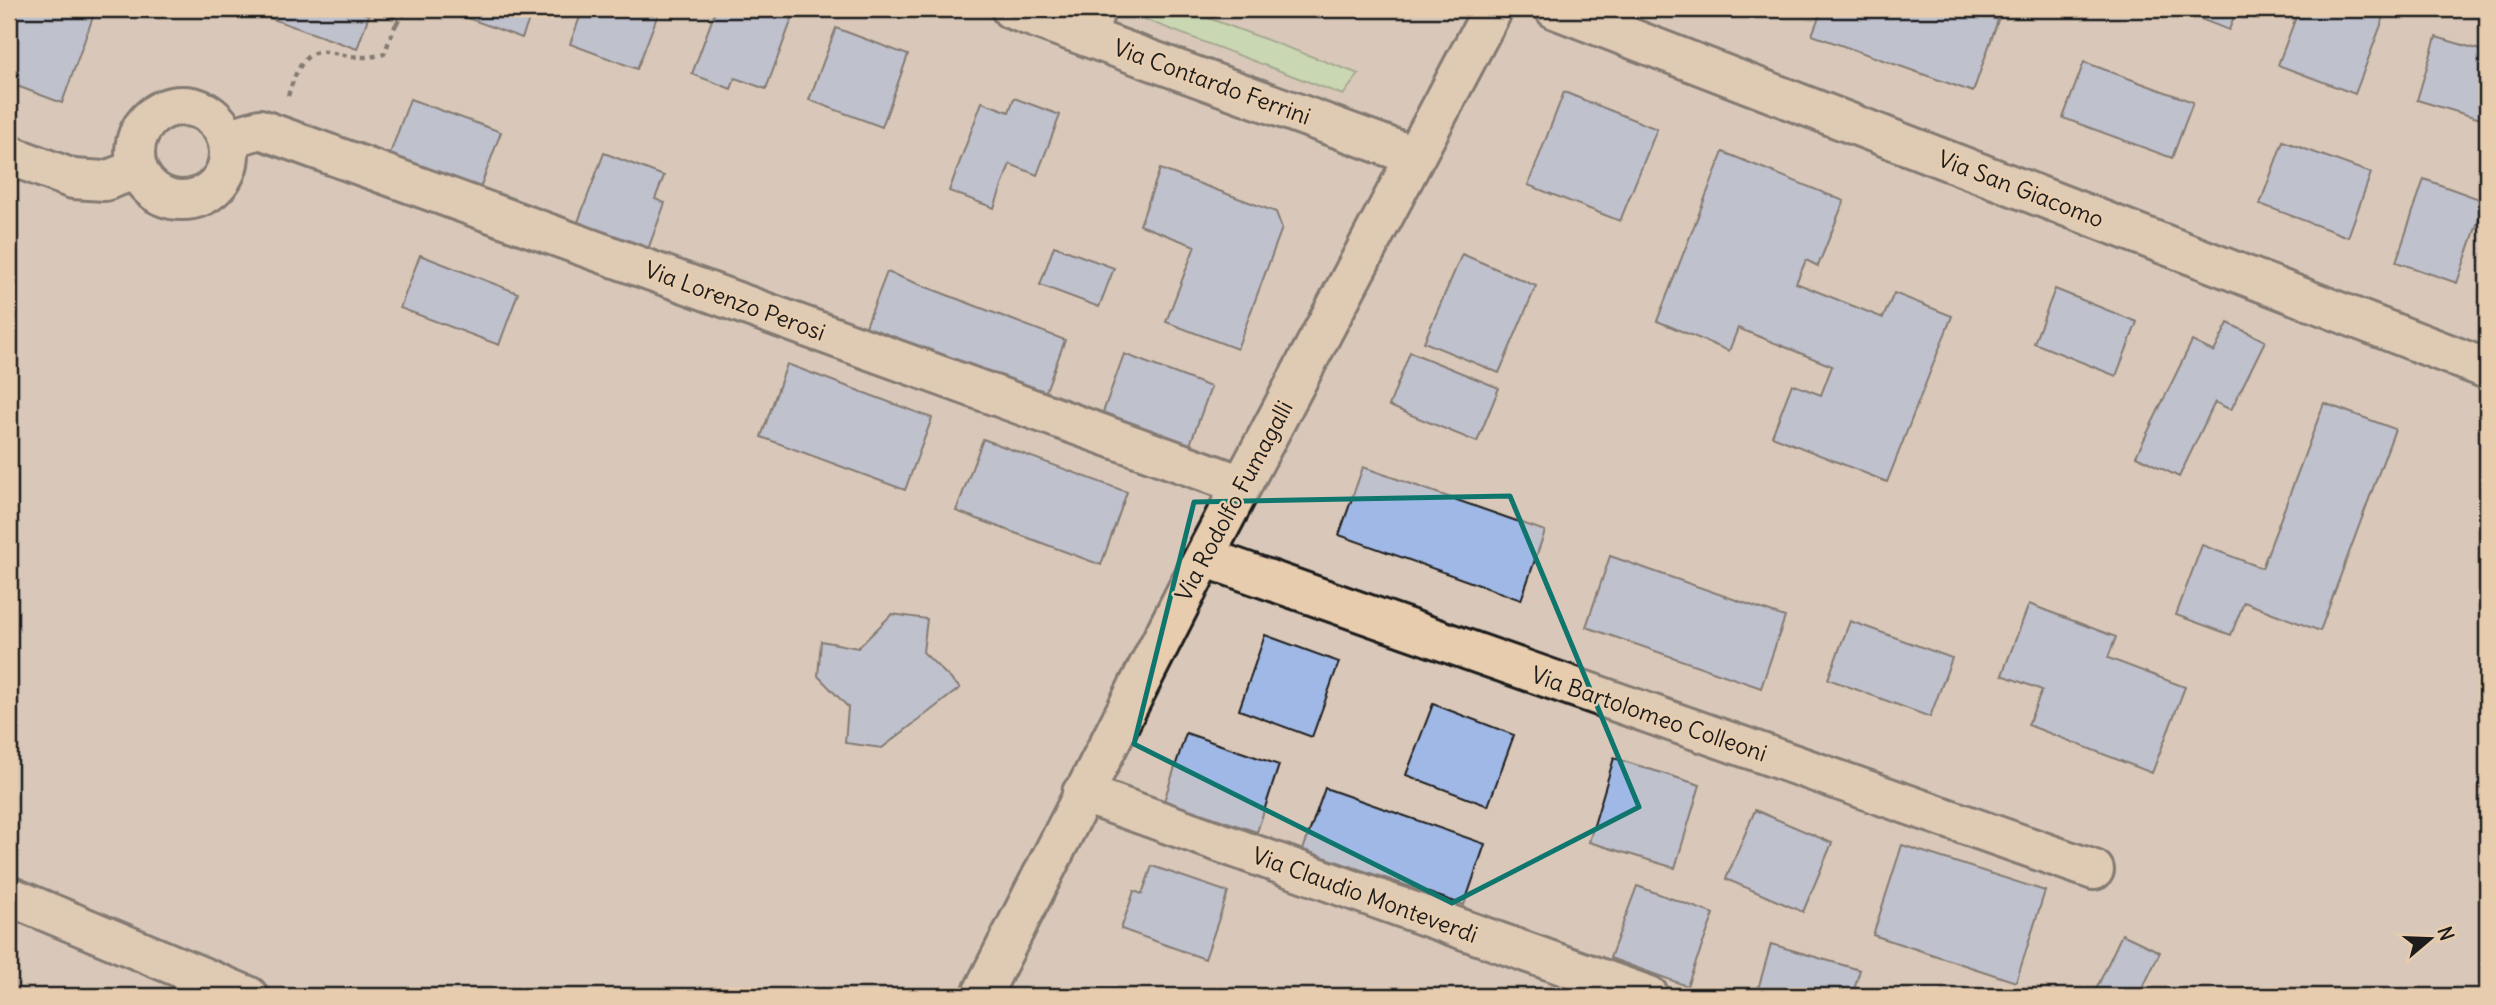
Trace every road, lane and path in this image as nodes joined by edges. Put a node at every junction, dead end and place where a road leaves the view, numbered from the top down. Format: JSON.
{"nodes":[{"id":1,"x":390,"y":9,"type":"edge"},
{"id":2,"x":408,"y":9,"type":"edge"},
{"id":3,"x":1011,"y":9,"type":"edge"},
{"id":4,"x":1493,"y":9,"type":"edge"},
{"id":5,"x":1555,"y":9,"type":"edge"},
{"id":6,"x":396,"y":24,"type":"junction"},
{"id":7,"x":1097,"y":24,"type":"edge"},
{"id":8,"x":186,"y":94,"type":"dead end"},
{"id":9,"x":286,"y":101,"type":"dead end"},
{"id":10,"x":209,"y":103,"type":"dead end"},
{"id":11,"x":227,"y":139,"type":"junction"},
{"id":12,"x":9,"y":155,"type":"edge"},
{"id":13,"x":1413,"y":156,"type":"junction"},
{"id":14,"x":137,"y":169,"type":"junction"},
{"id":15,"x":2487,"y":369,"type":"edge"},
{"id":16,"x":1242,"y":485,"type":"junction"},
{"id":17,"x":1204,"y":557,"type":"junction"},
{"id":18,"x":1082,"y":793,"type":"junction"},
{"id":19,"x":2095,"y":870,"type":"dead end"},
{"id":20,"x":9,"y":897,"type":"edge"},
{"id":21,"x":248,"y":996,"type":"edge"},
{"id":22,"x":981,"y":996,"type":"edge"},
{"id":23,"x":1649,"y":996,"type":"edge"}],
"edges":[{"from":1,"to":6,"type":"path"},
{"from":2,"to":6,"type":"path"},
{"from":3,"to":7,"type":"street","name":"Via Contardo Ferrini"},
{"from":4,"to":13,"type":"street","name":"Via Rodolfo Fumagalli"},
{"from":5,"to":15,"type":"street","name":"Via San Giacomo"},
{"from":6,"to":9,"type":"path"},
{"from":7,"to":13,"type":"street","name":"Via Contardo Ferrini"},
{"from":8,"to":10,"type":"path"},
{"from":11,"to":14,"type":"street"},
{"from":11,"to":14,"type":"street"},
{"from":11,"to":16,"type":"street","name":"Via Lorenzo Perosi"},
{"from":12,"to":14,"type":"street"},
{"from":13,"to":16,"type":"street","name":"Via Rodolfo Fumagalli"},
{"from":16,"to":17,"type":"street","name":"Via Rodolfo Fumagalli"},
{"from":17,"to":18,"type":"street","name":"Via Rodolfo Fumagalli"},
{"from":17,"to":19,"type":"street","name":"Via Bartolomeo Colleoni"},
{"from":18,"to":22,"type":"street","name":"Via Rodolfo Fumagalli"},
{"from":18,"to":23,"type":"street","name":"Via Claudio Monteverdi"},
{"from":20,"to":21,"type":"street"}]}
